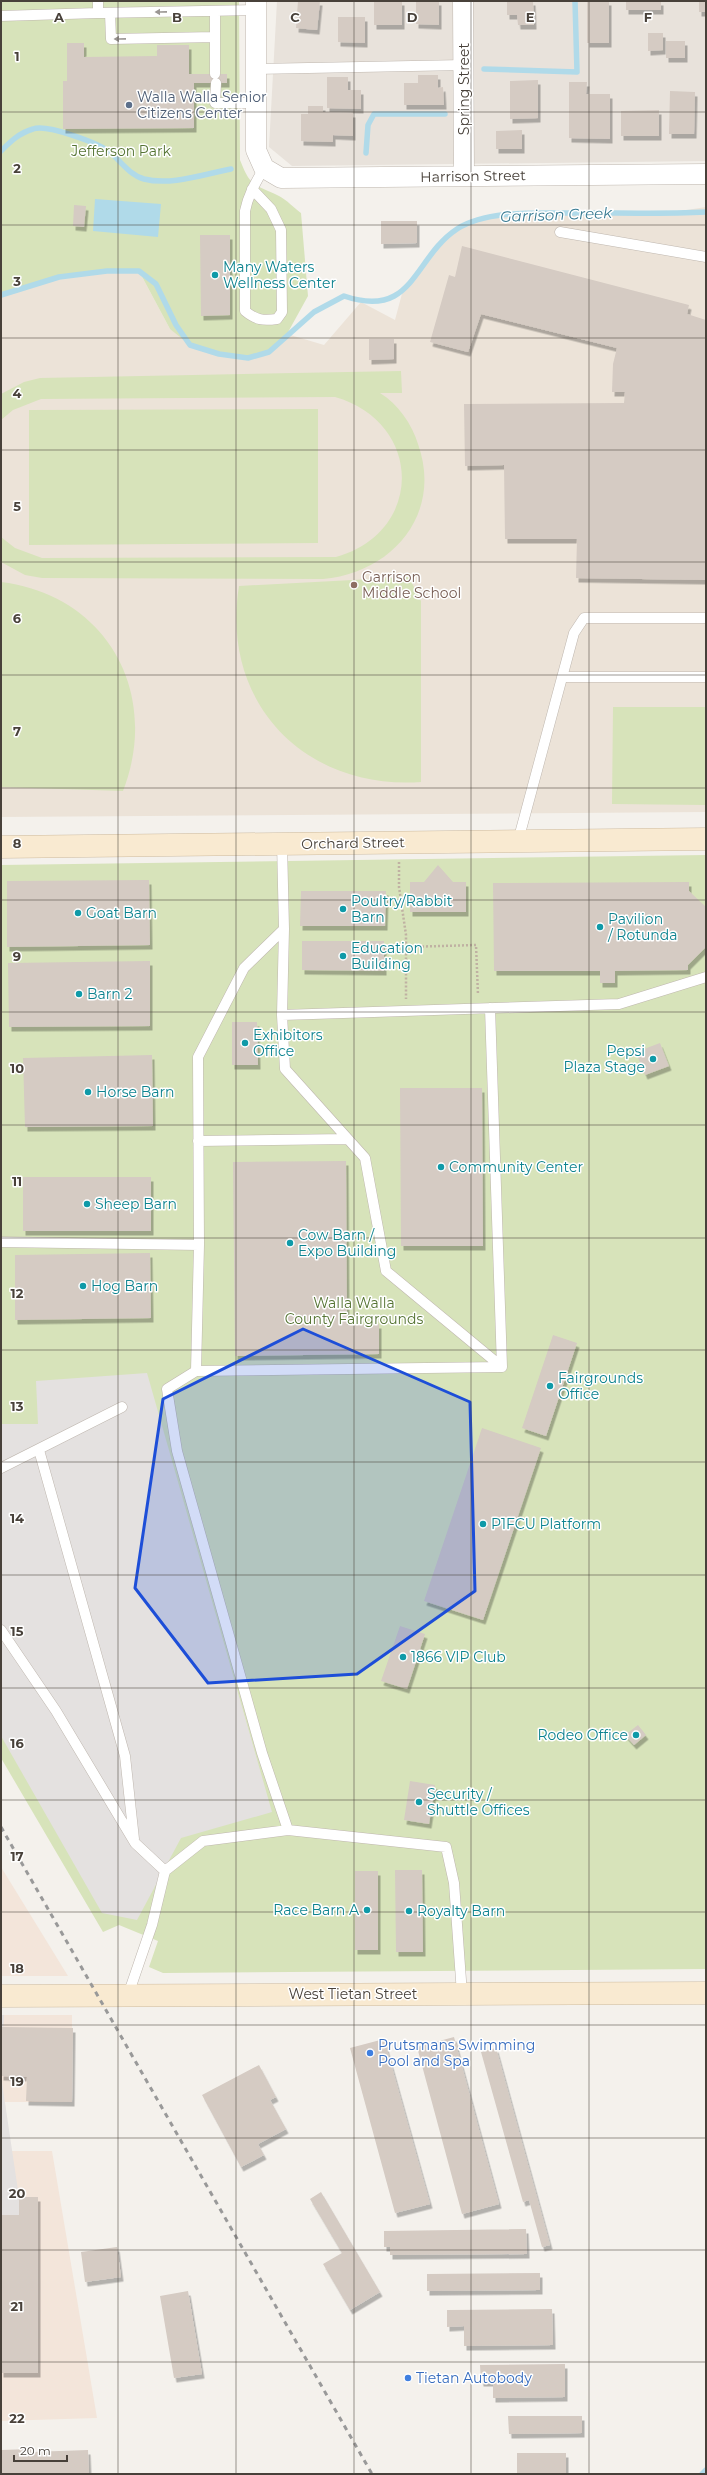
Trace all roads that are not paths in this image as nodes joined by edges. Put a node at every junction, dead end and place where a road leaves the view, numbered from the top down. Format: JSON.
{"nodes":[{"id":1,"x":98,"y":1,"type":"edge"},
{"id":2,"x":463,"y":1,"type":"edge"},
{"id":3,"x":256,"y":6,"type":"edge"},
{"id":4,"x":215,"y":11,"type":"junction"},
{"id":5,"x":98,"y":13,"type":"junction"},
{"id":6,"x":110,"y":13,"type":"junction"},
{"id":7,"x":1,"y":16,"type":"edge"},
{"id":8,"x":215,"y":37,"type":"junction"},
{"id":9,"x":464,"y":66,"type":"junction"},
{"id":10,"x":256,"y":69,"type":"junction"},
{"id":11,"x":256,"y":102,"type":"junction"},
{"id":12,"x":264,"y":168,"type":"junction"},
{"id":13,"x":706,"y":174,"type":"edge"},
{"id":14,"x":464,"y":176,"type":"junction"},
{"id":15,"x":252,"y":189,"type":"junction"},
{"id":16,"x":560,"y":232,"type":"dead end"},
{"id":17,"x":706,"y":257,"type":"edge"},
{"id":18,"x":706,"y":618,"type":"edge"},
{"id":19,"x":562,"y":677,"type":"junction"},
{"id":20,"x":706,"y":677,"type":"edge"},
{"id":21,"x":706,"y":839,"type":"edge"},
{"id":22,"x":518,"y":841,"type":"junction"},
{"id":23,"x":282,"y":844,"type":"junction"},
{"id":24,"x":1,"y":847,"type":"edge"},
{"id":25,"x":284,"y":929,"type":"junction"},
{"id":26,"x":706,"y":977,"type":"edge"},
{"id":27,"x":490,"y":1008,"type":"junction"},
{"id":28,"x":282,"y":1015,"type":"junction"},
{"id":29,"x":348,"y":1139,"type":"junction"},
{"id":30,"x":198,"y":1141,"type":"junction"},
{"id":31,"x":1,"y":1242,"type":"edge"},
{"id":32,"x":199,"y":1246,"type":"junction"},
{"id":33,"x":502,"y":1367,"type":"junction"},
{"id":34,"x":196,"y":1371,"type":"junction"},
{"id":35,"x":122,"y":1407,"type":"dead end"},
{"id":36,"x":39,"y":1450,"type":"junction"},
{"id":37,"x":1,"y":1468,"type":"edge"},
{"id":38,"x":1,"y":1630,"type":"edge"},
{"id":39,"x":288,"y":1830,"type":"junction"},
{"id":40,"x":135,"y":1843,"type":"junction"},
{"id":41,"x":165,"y":1871,"type":"junction"},
{"id":42,"x":706,"y":1993,"type":"edge"},
{"id":43,"x":462,"y":1994,"type":"junction"},
{"id":44,"x":128,"y":1995,"type":"junction"},
{"id":45,"x":1,"y":1996,"type":"edge"}],
"edges":[{"from":1,"to":5,"type":"lane"},
{"from":2,"to":9,"type":"street","name":"Spring Street"},
{"from":3,"to":4,"type":"lane"},
{"from":3,"to":10,"type":"street"},
{"from":4,"to":6,"type":"lane","one_way":true},
{"from":4,"to":8,"type":"lane"},
{"from":5,"to":6,"type":"lane"},
{"from":5,"to":7,"type":"lane"},
{"from":8,"to":6,"type":"lane","one_way":true},
{"from":8,"to":11,"type":"lane"},
{"from":9,"to":10,"type":"lane"},
{"from":9,"to":14,"type":"street","name":"Spring Street"},
{"from":10,"to":11,"type":"street"},
{"from":11,"to":12,"type":"street"},
{"from":12,"to":14,"type":"street","name":"Harrison Street"},
{"from":12,"to":15,"type":"lane"},
{"from":13,"to":14,"type":"street","name":"Harrison Street"},
{"from":15,"to":15,"type":"lane"},
{"from":16,"to":17,"type":"lane"},
{"from":18,"to":19,"type":"lane"},
{"from":19,"to":20,"type":"lane"},
{"from":19,"to":22,"type":"lane"},
{"from":21,"to":22,"type":"street","name":"Orchard Street"},
{"from":22,"to":23,"type":"street","name":"Orchard Street"},
{"from":23,"to":24,"type":"street","name":"Orchard Street"},
{"from":23,"to":25,"type":"lane"},
{"from":25,"to":28,"type":"lane"},
{"from":25,"to":30,"type":"lane"},
{"from":26,"to":27,"type":"lane"},
{"from":27,"to":28,"type":"lane"},
{"from":27,"to":33,"type":"lane"},
{"from":28,"to":29,"type":"lane"},
{"from":29,"to":30,"type":"lane"},
{"from":29,"to":33,"type":"lane"},
{"from":30,"to":32,"type":"lane"},
{"from":31,"to":32,"type":"lane"},
{"from":32,"to":34,"type":"lane"},
{"from":33,"to":34,"type":"lane"},
{"from":34,"to":39,"type":"lane"},
{"from":35,"to":36,"type":"lane"},
{"from":36,"to":37,"type":"lane"},
{"from":36,"to":40,"type":"lane"},
{"from":38,"to":40,"type":"lane"},
{"from":39,"to":41,"type":"lane"},
{"from":39,"to":43,"type":"lane"},
{"from":40,"to":41,"type":"lane"},
{"from":41,"to":44,"type":"lane"},
{"from":42,"to":43,"type":"street","name":"West Tietan Street"},
{"from":43,"to":44,"type":"street","name":"West Tietan Street"},
{"from":44,"to":45,"type":"street","name":"West Tietan Street"}]}
